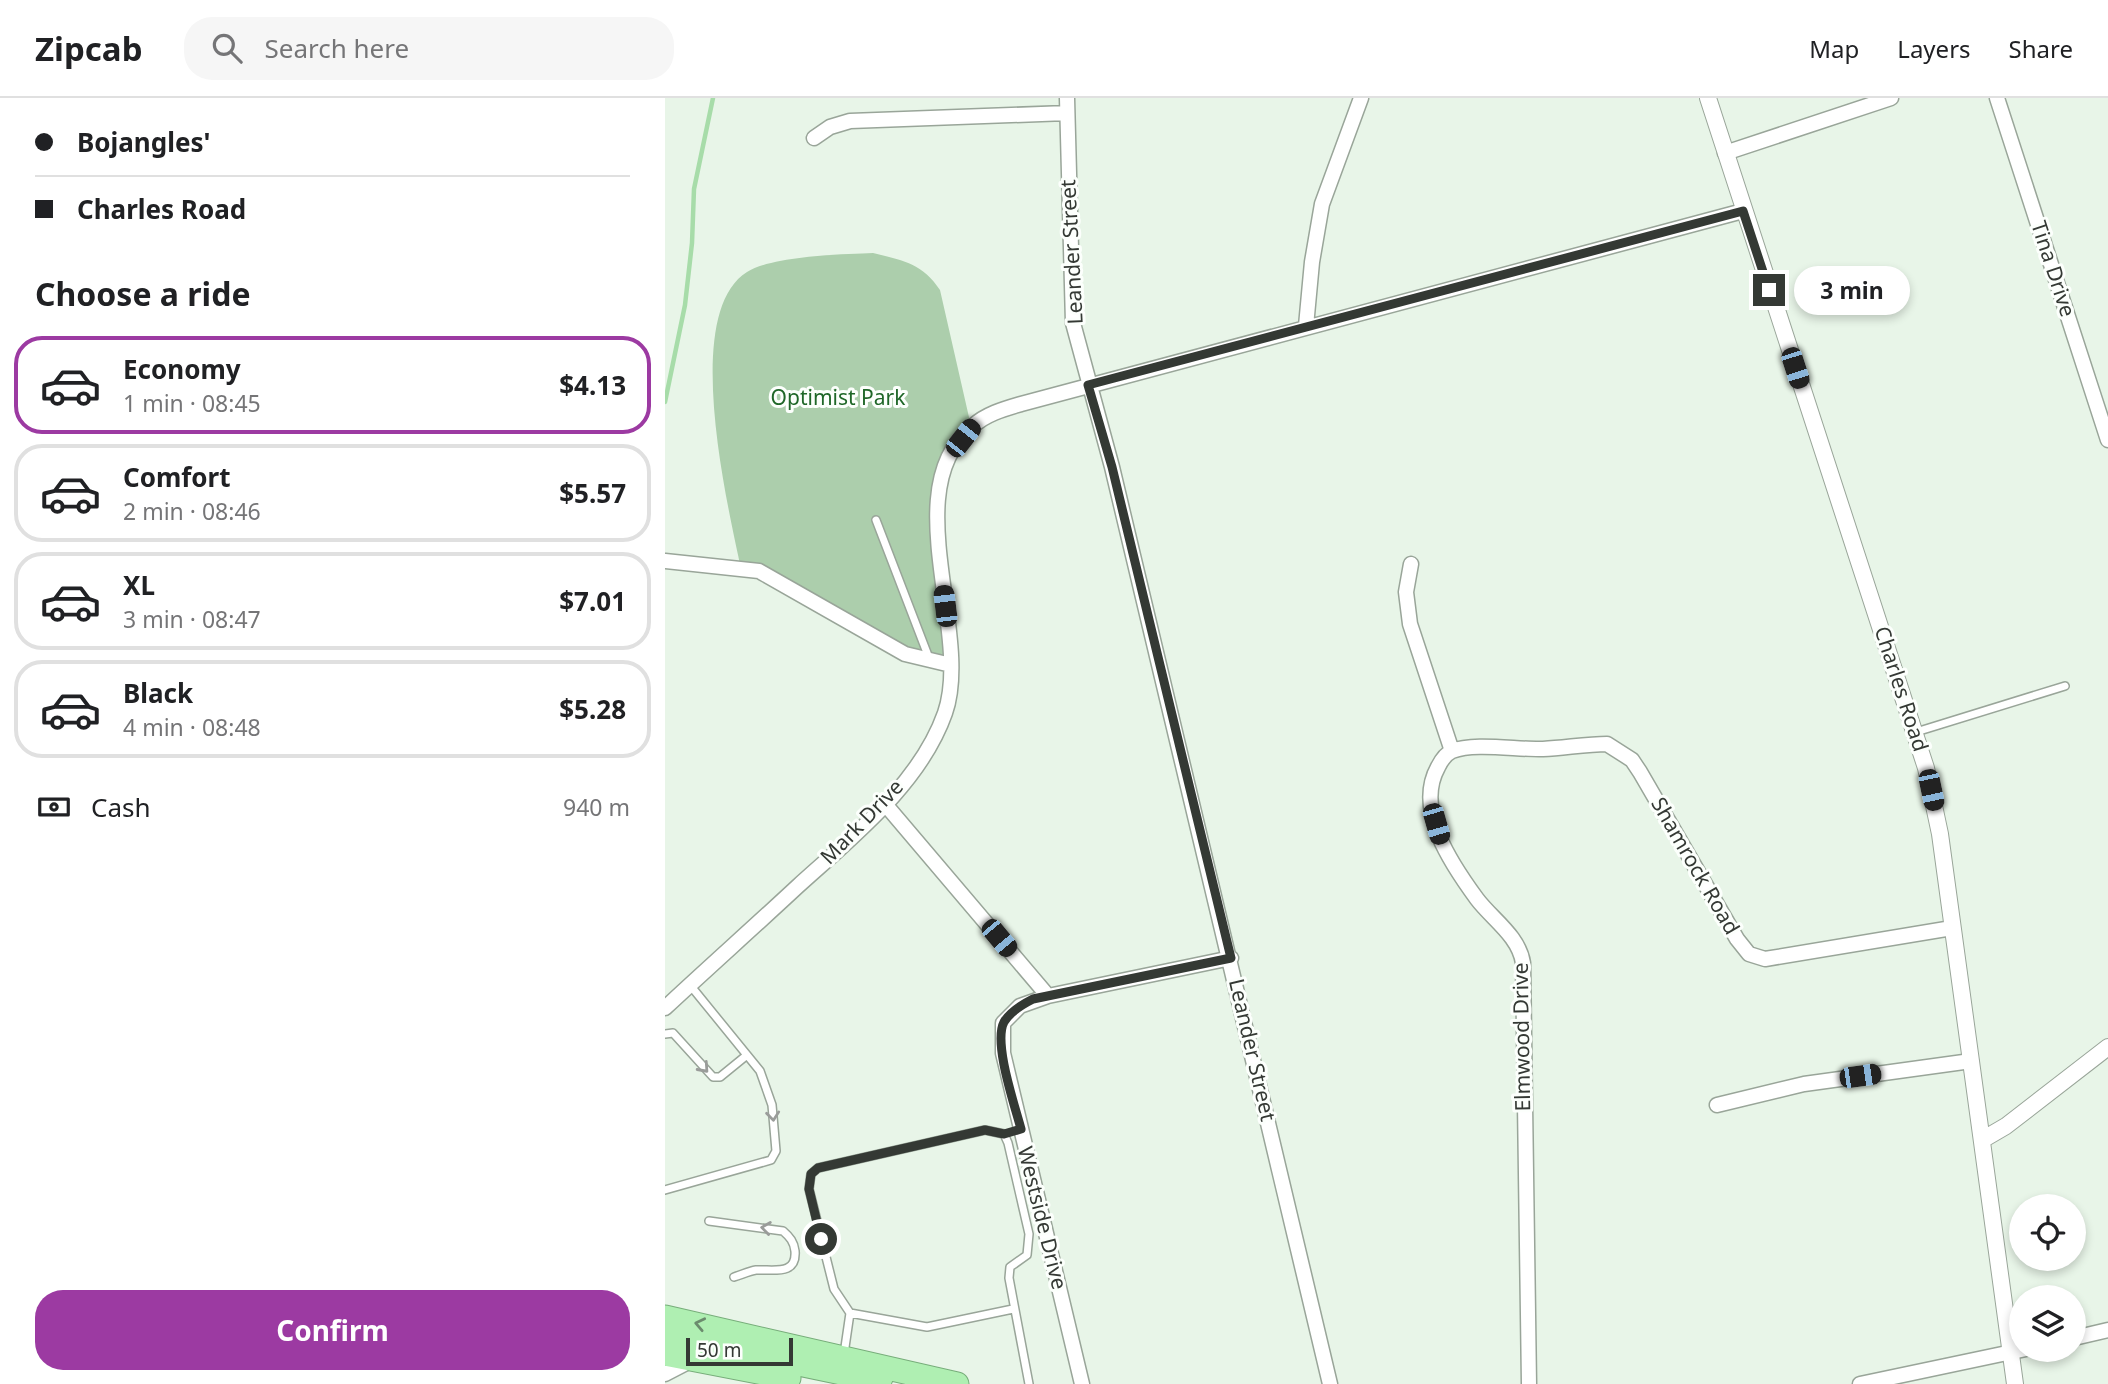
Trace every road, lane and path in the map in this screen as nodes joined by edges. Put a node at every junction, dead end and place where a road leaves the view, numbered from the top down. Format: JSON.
{"nodes":[{"id":1,"x":1067,"y":98,"type":"edge"},
{"id":2,"x":1361,"y":98,"type":"edge"},
{"id":3,"x":1708,"y":98,"type":"edge"},
{"id":4,"x":1891,"y":98,"type":"edge"},
{"id":5,"x":1997,"y":98,"type":"edge"},
{"id":6,"x":1067,"y":113,"type":"junction"},
{"id":7,"x":814,"y":138,"type":"dead end"},
{"id":8,"x":1725,"y":153,"type":"junction"},
{"id":9,"x":1743,"y":211,"type":"junction"},
{"id":10,"x":1306,"y":326,"type":"junction"},
{"id":11,"x":1088,"y":385,"type":"junction"},
{"id":12,"x":2108,"y":440,"type":"edge"},
{"id":13,"x":876,"y":520,"type":"dead end"},
{"id":14,"x":665,"y":561,"type":"edge"},
{"id":15,"x":1412,"y":564,"type":"dead end"},
{"id":16,"x":930,"y":662,"type":"junction"},
{"id":17,"x":951,"y":664,"type":"junction"},
{"id":18,"x":2064,"y":687,"type":"dead end"},
{"id":19,"x":1915,"y":733,"type":"junction"},
{"id":20,"x":1452,"y":751,"type":"junction"},
{"id":21,"x":885,"y":804,"type":"junction"},
{"id":22,"x":1952,"y":928,"type":"junction"},
{"id":23,"x":1231,"y":958,"type":"junction"},
{"id":24,"x":690,"y":985,"type":"junction"},
{"id":25,"x":1048,"y":996,"type":"junction"},
{"id":26,"x":665,"y":1008,"type":"edge"},
{"id":27,"x":665,"y":1034,"type":"edge"},
{"id":28,"x":2108,"y":1047,"type":"edge"},
{"id":29,"x":747,"y":1055,"type":"junction"},
{"id":30,"x":1971,"y":1061,"type":"junction"},
{"id":31,"x":1717,"y":1105,"type":"dead end"},
{"id":32,"x":1021,"y":1129,"type":"junction"},
{"id":33,"x":1004,"y":1134,"type":"junction"},
{"id":34,"x":1982,"y":1140,"type":"junction"},
{"id":35,"x":665,"y":1189,"type":"edge"},
{"id":36,"x":709,"y":1221,"type":"dead end"},
{"id":37,"x":734,"y":1278,"type":"dead end"},
{"id":38,"x":2009,"y":1298,"type":"edge"},
{"id":39,"x":1013,"y":1309,"type":"junction"},
{"id":40,"x":850,"y":1313,"type":"junction"},
{"id":41,"x":665,"y":1317,"type":"edge"},
{"id":42,"x":2108,"y":1330,"type":"edge"},
{"id":43,"x":2086,"y":1335,"type":"edge"},
{"id":44,"x":665,"y":1340,"type":"edge"},
{"id":45,"x":665,"y":1353,"type":"edge"},
{"id":46,"x":2009,"y":1353,"type":"edge"},
{"id":47,"x":844,"y":1357,"type":"junction"},
{"id":48,"x":694,"y":1359,"type":"junction"},
{"id":49,"x":2017,"y":1362,"type":"edge"},
{"id":50,"x":904,"y":1371,"type":"junction"},
{"id":51,"x":665,"y":1374,"type":"edge"},
{"id":52,"x":818,"y":1384,"type":"edge"},
{"id":53,"x":957,"y":1384,"type":"edge"},
{"id":54,"x":1029,"y":1384,"type":"edge"},
{"id":55,"x":1082,"y":1384,"type":"edge"},
{"id":56,"x":1330,"y":1384,"type":"edge"},
{"id":57,"x":1529,"y":1384,"type":"edge"},
{"id":58,"x":1860,"y":1384,"type":"edge"},
{"id":59,"x":2015,"y":1384,"type":"edge"}],
"edges":[{"from":1,"to":6,"type":"street","name":"Leander Street"},
{"from":2,"to":10,"type":"street"},
{"from":3,"to":8,"type":"street","name":"Charles Road"},
{"from":4,"to":8,"type":"street"},
{"from":5,"to":12,"type":"street","name":"Tina Drive"},
{"from":6,"to":7,"type":"street"},
{"from":6,"to":11,"type":"street","name":"Leander Street"},
{"from":8,"to":9,"type":"street","name":"Charles Road"},
{"from":9,"to":10,"type":"street","name":"Mark Drive"},
{"from":9,"to":19,"type":"street","name":"Charles Road"},
{"from":10,"to":11,"type":"street","name":"Mark Drive"},
{"from":11,"to":17,"type":"street","name":"Mark Drive"},
{"from":11,"to":23,"type":"street","name":"Leander Street"},
{"from":13,"to":16,"type":"lane"},
{"from":14,"to":16,"type":"street"},
{"from":15,"to":20,"type":"street"},
{"from":16,"to":17,"type":"street"},
{"from":17,"to":21,"type":"street","name":"Mark Drive"},
{"from":18,"to":19,"type":"lane"},
{"from":19,"to":22,"type":"street","name":"Charles Road"},
{"from":20,"to":22,"type":"street","name":"Shamrock Road"},
{"from":20,"to":57,"type":"street","name":"Elmwood Drive"},
{"from":21,"to":24,"type":"street","name":"Mark Drive"},
{"from":21,"to":25,"type":"street"},
{"from":22,"to":30,"type":"street","name":"Charles Road"},
{"from":23,"to":25,"type":"street"},
{"from":23,"to":56,"type":"street","name":"Leander Street"},
{"from":24,"to":26,"type":"street","name":"Mark Drive"},
{"from":24,"to":29,"type":"lane"},
{"from":25,"to":32,"type":"street","name":"Westside Drive"},
{"from":27,"to":29,"type":"lane","one_way":true},
{"from":28,"to":34,"type":"street"},
{"from":29,"to":35,"type":"lane","one_way":true},
{"from":30,"to":31,"type":"street"},
{"from":30,"to":34,"type":"street","name":"Charles Road"},
{"from":32,"to":33,"type":"lane"},
{"from":32,"to":55,"type":"street","name":"Westside Drive"},
{"from":33,"to":39,"type":"lane"},
{"from":33,"to":40,"type":"lane"},
{"from":34,"to":38,"type":"street","name":"Charles Road"},
{"from":37,"to":36,"type":"lane","one_way":true},
{"from":39,"to":40,"type":"lane"},
{"from":39,"to":54,"type":"lane"},
{"from":40,"to":47,"type":"lane"},
{"from":47,"to":41,"type":"highway","one_way":true},
{"from":42,"to":43,"type":"street"},
{"from":44,"to":50,"type":"highway"},
{"from":45,"to":48,"type":"highway"},
{"from":46,"to":58,"type":"street"},
{"from":47,"to":50,"type":"highway"},
{"from":48,"to":51,"type":"street"},
{"from":48,"to":52,"type":"highway"},
{"from":49,"to":59,"type":"street","name":"Charles Road"},
{"from":50,"to":53,"type":"highway"}]}
